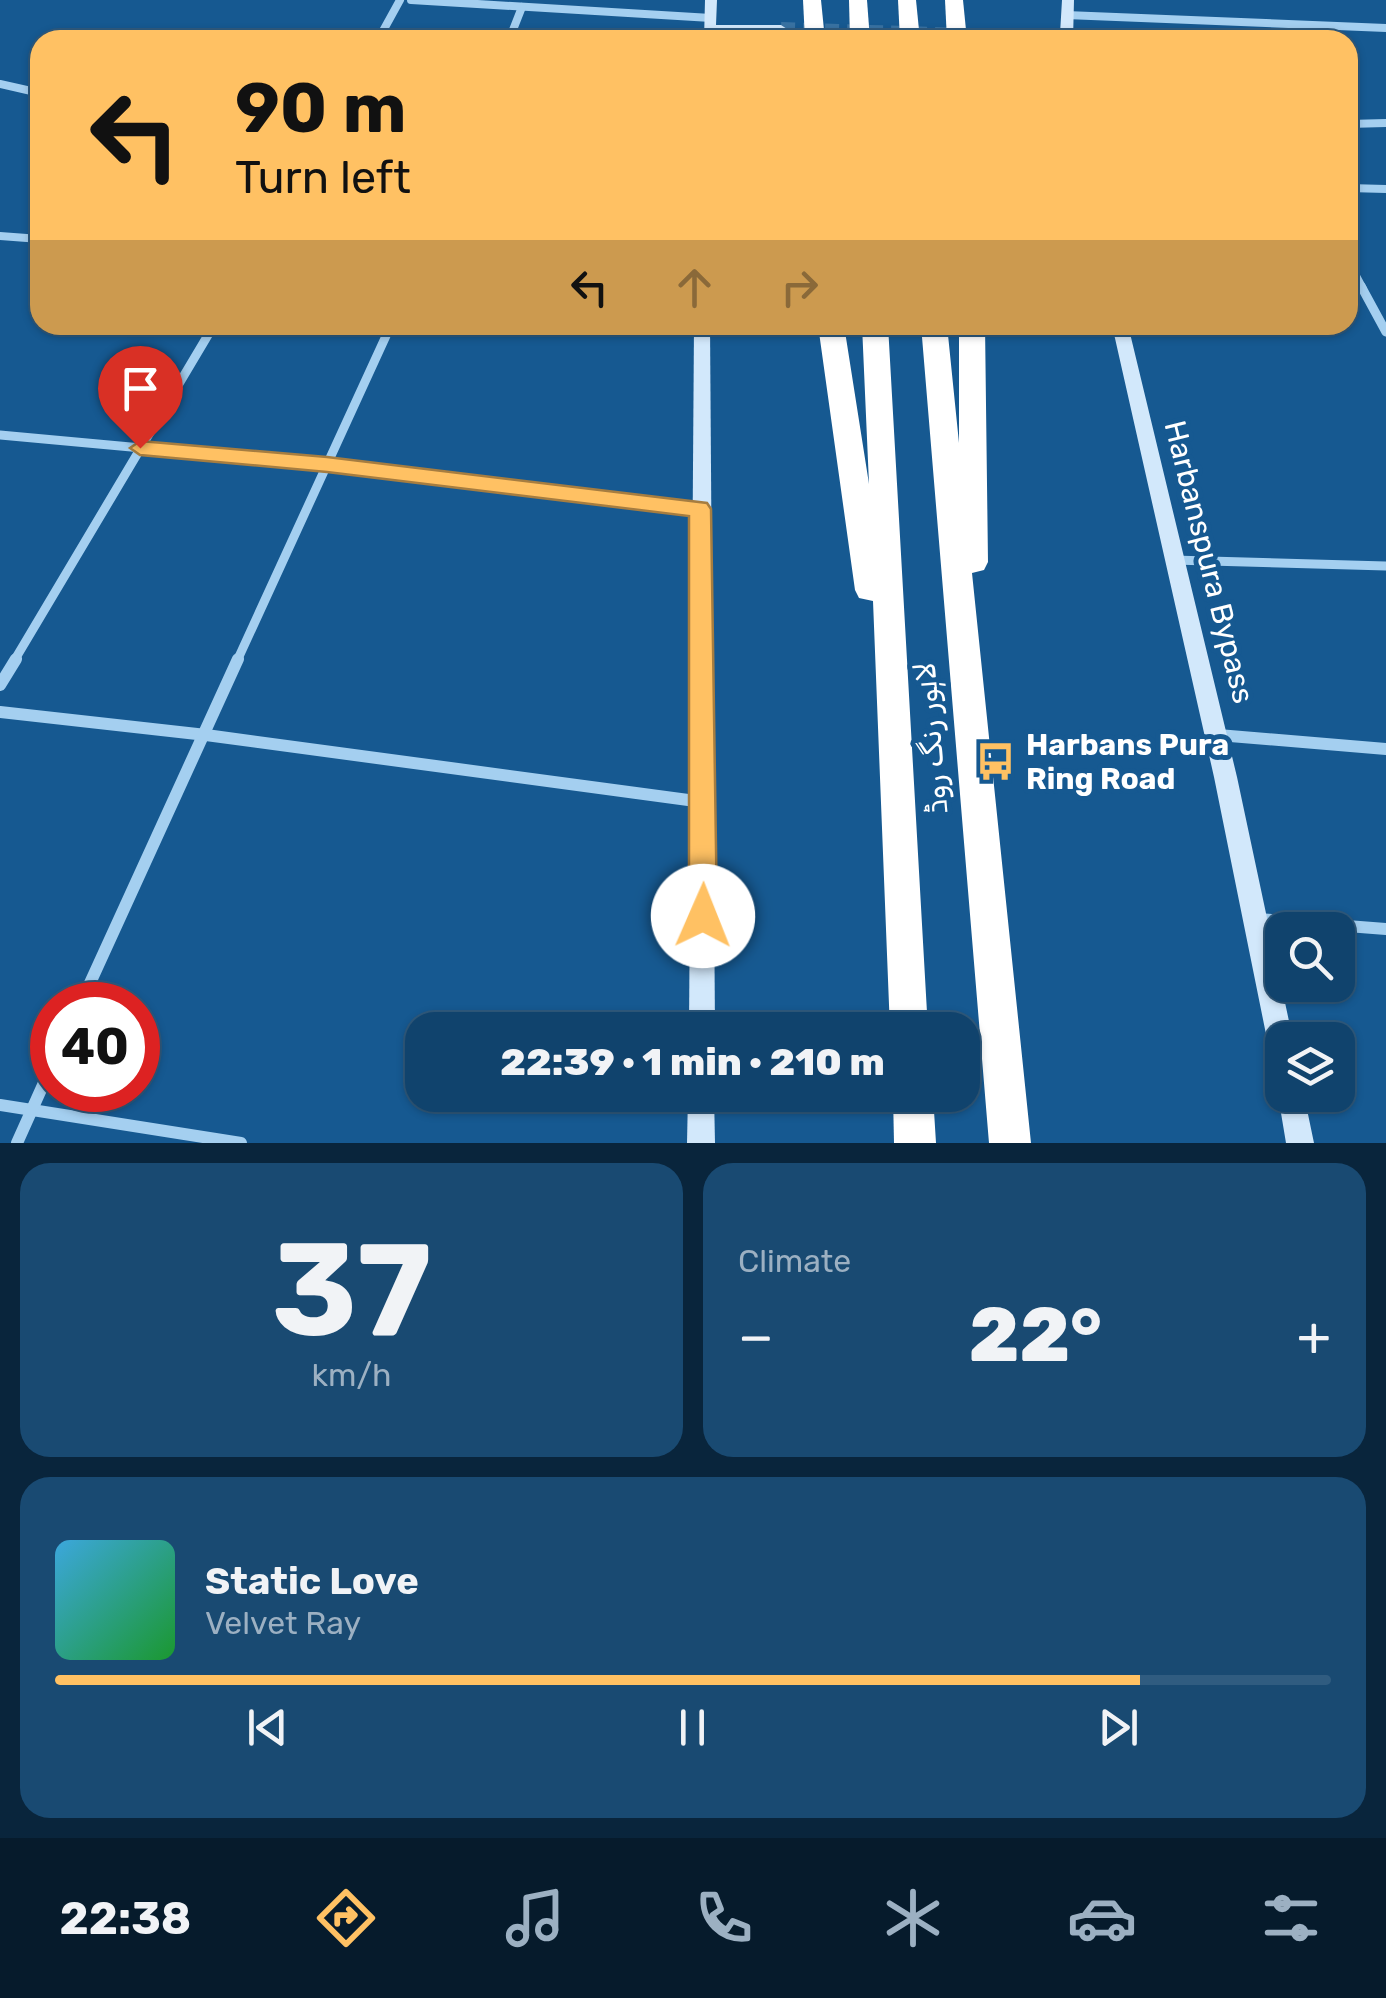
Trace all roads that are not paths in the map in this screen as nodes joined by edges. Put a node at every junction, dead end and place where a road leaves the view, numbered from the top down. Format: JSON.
{"nodes":[{"id":1,"x":400,"y":0,"type":"edge"},
{"id":2,"x":412,"y":0,"type":"edge"},
{"id":3,"x":710,"y":0,"type":"edge"},
{"id":4,"x":812,"y":0,"type":"edge"},
{"id":5,"x":858,"y":0,"type":"edge"},
{"id":6,"x":907,"y":0,"type":"edge"},
{"id":7,"x":954,"y":0,"type":"edge"},
{"id":8,"x":1068,"y":0,"type":"edge"},
{"id":9,"x":522,"y":7,"type":"junction"},
{"id":10,"x":1066,"y":15,"type":"junction"},
{"id":11,"x":1386,"y":28,"type":"edge"},
{"id":12,"x":710,"y":29,"type":"edge"},
{"id":13,"x":384,"y":30,"type":"edge"},
{"id":14,"x":513,"y":30,"type":"edge"},
{"id":15,"x":781,"y":30,"type":"tunnel mouth"},
{"id":16,"x":814,"y":30,"type":"edge"},
{"id":17,"x":860,"y":30,"type":"edge"},
{"id":18,"x":909,"y":30,"type":"edge"},
{"id":19,"x":956,"y":30,"type":"edge"},
{"id":20,"x":1066,"y":30,"type":"edge"},
{"id":21,"x":0,"y":84,"type":"edge"},
{"id":22,"x":30,"y":91,"type":"edge"},
{"id":23,"x":1386,"y":123,"type":"edge"},
{"id":24,"x":1358,"y":124,"type":"edge"},
{"id":25,"x":1358,"y":188,"type":"edge"},
{"id":26,"x":1386,"y":189,"type":"edge"},
{"id":27,"x":0,"y":236,"type":"edge"},
{"id":28,"x":30,"y":239,"type":"edge"},
{"id":29,"x":1358,"y":280,"type":"edge"},
{"id":30,"x":1386,"y":332,"type":"edge"},
{"id":31,"x":208,"y":335,"type":"edge"},
{"id":32,"x":386,"y":335,"type":"edge"},
{"id":33,"x":702,"y":335,"type":"edge"},
{"id":34,"x":832,"y":335,"type":"edge"},
{"id":35,"x":875,"y":335,"type":"edge"},
{"id":36,"x":935,"y":335,"type":"edge"},
{"id":37,"x":972,"y":335,"type":"edge"},
{"id":38,"x":1122,"y":335,"type":"edge"},
{"id":39,"x":0,"y":435,"type":"edge"},
{"id":40,"x":140,"y":448,"type":"junction"},
{"id":41,"x":327,"y":465,"type":"junction"},
{"id":42,"x":700,"y":509,"type":"junction"},
{"id":43,"x":1173,"y":560,"type":"junction"},
{"id":44,"x":1386,"y":566,"type":"edge"},
{"id":45,"x":0,"y":685,"type":"edge"},
{"id":46,"x":0,"y":712,"type":"edge"},
{"id":47,"x":1218,"y":734,"type":"junction"},
{"id":48,"x":206,"y":735,"type":"junction"},
{"id":49,"x":1386,"y":749,"type":"edge"},
{"id":50,"x":895,"y":756,"type":"junction"},
{"id":51,"x":973,"y":765,"type":"junction"},
{"id":52,"x":705,"y":802,"type":"junction"},
{"id":53,"x":1258,"y":919,"type":"junction"},
{"id":54,"x":1386,"y":929,"type":"edge"},
{"id":55,"x":91,"y":982,"type":"edge"},
{"id":56,"x":702,"y":1012,"type":"edge"},
{"id":57,"x":908,"y":1012,"type":"edge"},
{"id":58,"x":1277,"y":1022,"type":"edge"},
{"id":59,"x":0,"y":1105,"type":"edge"},
{"id":60,"x":30,"y":1109,"type":"edge"},
{"id":61,"x":31,"y":1112,"type":"edge"},
{"id":62,"x":50,"y":1112,"type":"edge"},
{"id":63,"x":701,"y":1112,"type":"edge"},
{"id":64,"x":914,"y":1112,"type":"edge"},
{"id":65,"x":1294,"y":1112,"type":"edge"},
{"id":66,"x":17,"y":1143,"type":"edge"},
{"id":67,"x":240,"y":1143,"type":"edge"},
{"id":68,"x":700,"y":1143,"type":"edge"},
{"id":69,"x":915,"y":1143,"type":"edge"},
{"id":70,"x":1010,"y":1143,"type":"edge"},
{"id":71,"x":1300,"y":1143,"type":"edge"}],
"edges":[{"from":1,"to":13,"type":"street"},
{"from":2,"to":9,"type":"street"},
{"from":3,"to":12,"type":"street"},
{"from":4,"to":16,"type":"highway"},
{"from":5,"to":17,"type":"highway"},
{"from":6,"to":18,"type":"highway"},
{"from":7,"to":19,"type":"highway"},
{"from":8,"to":10,"type":"street"},
{"from":9,"to":12,"type":"street"},
{"from":9,"to":14,"type":"street"},
{"from":10,"to":11,"type":"street"},
{"from":10,"to":20,"type":"street"},
{"from":12,"to":15,"type":"street"},
{"from":21,"to":22,"type":"street"},
{"from":23,"to":24,"type":"street"},
{"from":25,"to":26,"type":"street"},
{"from":27,"to":28,"type":"street"},
{"from":29,"to":30,"type":"street"},
{"from":31,"to":40,"type":"street"},
{"from":32,"to":41,"type":"street"},
{"from":33,"to":42,"type":"street"},
{"from":34,"to":50,"type":"highway"},
{"from":35,"to":50,"type":"highway","name":"لاہور رنگ روڈ"},
{"from":36,"to":51,"type":"highway","name":"لاہور رنگ روڈ"},
{"from":37,"to":51,"type":"highway"},
{"from":38,"to":43,"type":"street","name":"Harbanspura Bypass"},
{"from":39,"to":40,"type":"street"},
{"from":40,"to":41,"type":"street"},
{"from":40,"to":45,"type":"street"},
{"from":41,"to":42,"type":"street"},
{"from":41,"to":48,"type":"street"},
{"from":42,"to":52,"type":"street"},
{"from":43,"to":44,"type":"street"},
{"from":43,"to":47,"type":"street","name":"Harbanspura Bypass"},
{"from":46,"to":48,"type":"street"},
{"from":47,"to":49,"type":"street"},
{"from":47,"to":53,"type":"street","name":"Harbanspura Bypass"},
{"from":48,"to":52,"type":"street"},
{"from":48,"to":55,"type":"street"},
{"from":50,"to":57,"type":"highway","name":"لاہور رنگ روڈ"},
{"from":51,"to":70,"type":"highway","name":"لاہور رنگ روڈ"},
{"from":52,"to":56,"type":"street"},
{"from":53,"to":54,"type":"street"},
{"from":53,"to":58,"type":"street","name":"Harbanspura Bypass"},
{"from":59,"to":60,"type":"street"},
{"from":61,"to":66,"type":"street"},
{"from":62,"to":67,"type":"street"},
{"from":63,"to":68,"type":"street"},
{"from":64,"to":69,"type":"highway"},
{"from":65,"to":71,"type":"street"}]}
